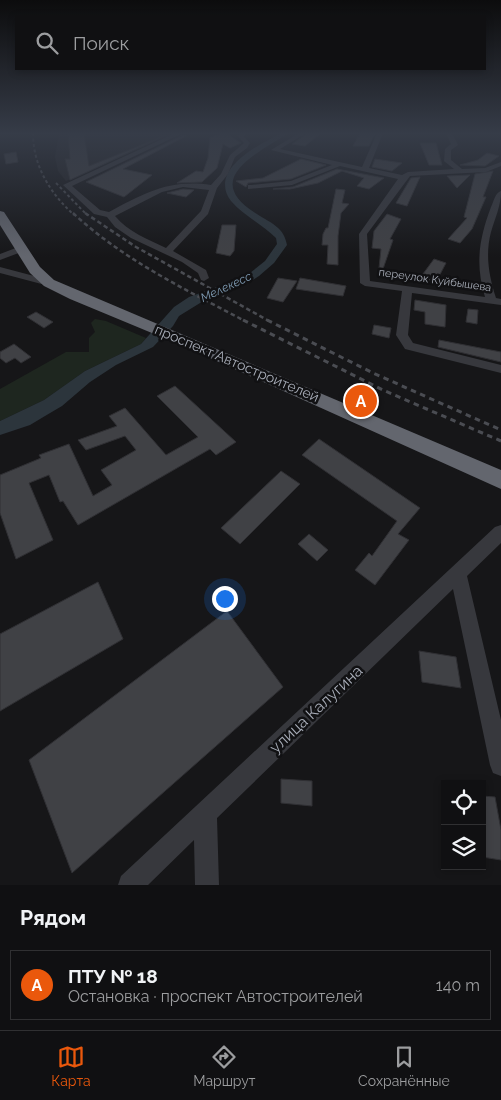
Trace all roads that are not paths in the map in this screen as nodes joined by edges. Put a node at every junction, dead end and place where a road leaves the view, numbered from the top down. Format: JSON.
{"nodes":[{"id":1,"x":89,"y":174,"type":"edge"},
{"id":2,"x":224,"y":174,"type":"edge"},
{"id":3,"x":314,"y":174,"type":"edge"},
{"id":4,"x":386,"y":174,"type":"edge"},
{"id":5,"x":413,"y":174,"type":"edge"},
{"id":6,"x":403,"y":178,"type":"junction"},
{"id":7,"x":251,"y":187,"type":"dead end"},
{"id":8,"x":213,"y":188,"type":"junction"},
{"id":9,"x":501,"y":193,"type":"edge"},
{"id":10,"x":0,"y":215,"type":"edge"},
{"id":11,"x":110,"y":215,"type":"junction"},
{"id":12,"x":21,"y":249,"type":"junction"},
{"id":13,"x":168,"y":251,"type":"junction"},
{"id":14,"x":0,"y":257,"type":"edge"},
{"id":15,"x":0,"y":270,"type":"edge"},
{"id":16,"x":204,"y":278,"type":"dead end"},
{"id":17,"x":49,"y":283,"type":"junction"},
{"id":18,"x":407,"y":290,"type":"junction"},
{"id":19,"x":496,"y":301,"type":"edge"},
{"id":20,"x":501,"y":369,"type":"edge"},
{"id":21,"x":501,"y":480,"type":"edge"},
{"id":22,"x":501,"y":532,"type":"edge"},
{"id":23,"x":458,"y":574,"type":"junction"},
{"id":24,"x":501,"y":765,"type":"edge"},
{"id":25,"x":205,"y":814,"type":"junction"},
{"id":26,"x":130,"y":885,"type":"edge"},
{"id":27,"x":207,"y":885,"type":"edge"}],
"edges":[{"from":1,"to":11,"type":"street"},
{"from":2,"to":8,"type":"street"},
{"from":3,"to":7,"type":"street"},
{"from":4,"to":6,"type":"street"},
{"from":5,"to":6,"type":"street"},
{"from":6,"to":18,"type":"street","name":"переулок Куйбышева"},
{"from":8,"to":11,"type":"street"},
{"from":8,"to":13,"type":"street"},
{"from":9,"to":19,"type":"street"},
{"from":10,"to":12,"type":"highway","name":"проспект Автостроителей"},
{"from":11,"to":13,"type":"street"},
{"from":12,"to":14,"type":"street"},
{"from":12,"to":17,"type":"highway","name":"проспект Автостроителей"},
{"from":13,"to":16,"type":"street"},
{"from":15,"to":17,"type":"street"},
{"from":17,"to":21,"type":"highway","name":"проспект Автостроителей"},
{"from":18,"to":19,"type":"street","name":"переулок Куйбышева"},
{"from":18,"to":20,"type":"street"},
{"from":22,"to":23,"type":"street","name":"улица Калугина"},
{"from":23,"to":24,"type":"street"},
{"from":23,"to":25,"type":"street","name":"улица Калугина"},
{"from":25,"to":26,"type":"street","name":"улица Калугина"},
{"from":25,"to":27,"type":"street"}]}
